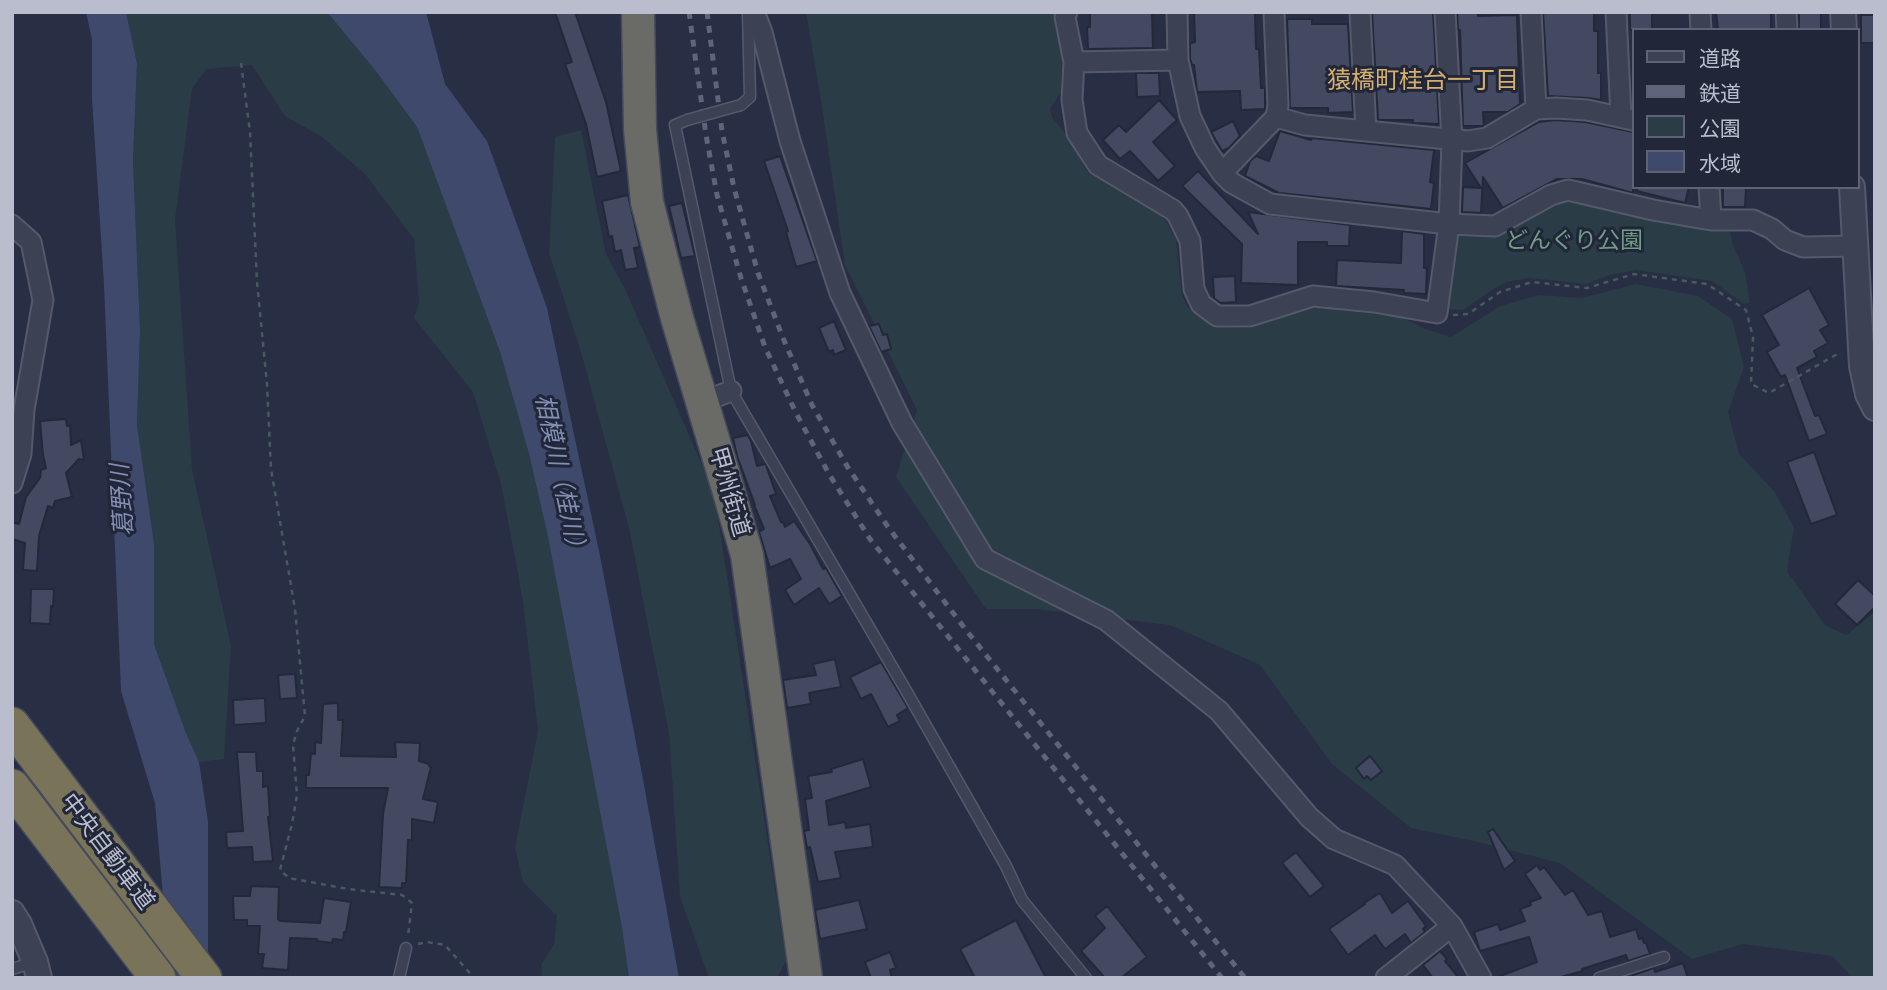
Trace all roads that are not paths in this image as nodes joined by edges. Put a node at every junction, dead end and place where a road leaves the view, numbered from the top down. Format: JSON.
{"nodes":[{"id":1,"x":639,"y":12,"type":"edge"},
{"id":2,"x":748,"y":12,"type":"edge"},
{"id":3,"x":754,"y":12,"type":"edge"},
{"id":4,"x":1068,"y":12,"type":"edge"},
{"id":5,"x":1177,"y":12,"type":"edge"},
{"id":6,"x":1274,"y":12,"type":"edge"},
{"id":7,"x":1360,"y":12,"type":"edge"},
{"id":8,"x":1445,"y":12,"type":"edge"},
{"id":9,"x":1531,"y":12,"type":"edge"},
{"id":10,"x":1616,"y":12,"type":"edge"},
{"id":11,"x":1178,"y":60,"type":"junction"},
{"id":12,"x":1074,"y":62,"type":"junction"},
{"id":13,"x":1536,"y":109,"type":"junction"},
{"id":14,"x":1276,"y":117,"type":"junction"},
{"id":15,"x":1627,"y":119,"type":"edge"},
{"id":16,"x":1366,"y":131,"type":"junction"},
{"id":17,"x":1452,"y":141,"type":"junction"},
{"id":18,"x":1222,"y":173,"type":"junction"},
{"id":19,"x":1709,"y":189,"type":"edge"},
{"id":20,"x":1852,"y":189,"type":"edge"},
{"id":21,"x":1711,"y":220,"type":"junction"},
{"id":22,"x":1450,"y":224,"type":"junction"},
{"id":23,"x":12,"y":225,"type":"edge"},
{"id":24,"x":1855,"y":246,"type":"junction"},
{"id":25,"x":1867,"y":310,"type":"edge"},
{"id":26,"x":717,"y":397,"type":"junction"},
{"id":27,"x":1875,"y":408,"type":"edge"},
{"id":28,"x":12,"y":483,"type":"edge"},
{"id":29,"x":12,"y":725,"type":"edge"},
{"id":30,"x":12,"y":787,"type":"edge"},
{"id":31,"x":12,"y":913,"type":"edge"},
{"id":32,"x":1452,"y":926,"type":"junction"},
{"id":33,"x":406,"y":948,"type":"road end"},
{"id":34,"x":1664,"y":957,"type":"dead end"},
{"id":35,"x":29,"y":969,"type":"edge"},
{"id":36,"x":158,"y":978,"type":"edge"},
{"id":37,"x":204,"y":978,"type":"edge"},
{"id":38,"x":399,"y":978,"type":"edge"},
{"id":39,"x":806,"y":978,"type":"edge"},
{"id":40,"x":1086,"y":978,"type":"edge"},
{"id":41,"x":1386,"y":978,"type":"edge"},
{"id":42,"x":1481,"y":978,"type":"edge"},
{"id":43,"x":1599,"y":978,"type":"edge"}],
"edges":[{"from":1,"to":26,"type":"highway","name":"甲州街道"},
{"from":2,"to":26,"type":"lane","bridge":true},
{"from":3,"to":32,"type":"street"},
{"from":4,"to":12,"type":"street"},
{"from":5,"to":11,"type":"street"},
{"from":6,"to":14,"type":"street"},
{"from":7,"to":16,"type":"street"},
{"from":8,"to":17,"type":"street"},
{"from":9,"to":13,"type":"street"},
{"from":10,"to":15,"type":"street"},
{"from":11,"to":12,"type":"street"},
{"from":11,"to":18,"type":"street"},
{"from":12,"to":22,"type":"street"},
{"from":13,"to":15,"type":"street"},
{"from":13,"to":17,"type":"street"},
{"from":14,"to":16,"type":"street"},
{"from":14,"to":18,"type":"street"},
{"from":16,"to":17,"type":"street"},
{"from":17,"to":22,"type":"street"},
{"from":18,"to":22,"type":"street"},
{"from":19,"to":21,"type":"street"},
{"from":20,"to":24,"type":"street"},
{"from":21,"to":22,"type":"street"},
{"from":21,"to":24,"type":"street"},
{"from":23,"to":28,"type":"street"},
{"from":24,"to":25,"type":"street"},
{"from":25,"to":27,"type":"street"},
{"from":26,"to":39,"type":"highway","name":"甲州街道"},
{"from":26,"to":40,"type":"lane"},
{"from":29,"to":37,"type":"highway","name":"中央自動車道"},
{"from":30,"to":36,"type":"highway","name":"中央自動車道"},
{"from":31,"to":35,"type":"street"},
{"from":32,"to":41,"type":"street"},
{"from":32,"to":42,"type":"street"},
{"from":33,"to":38,"type":"lane"},
{"from":34,"to":43,"type":"lane"}]}
